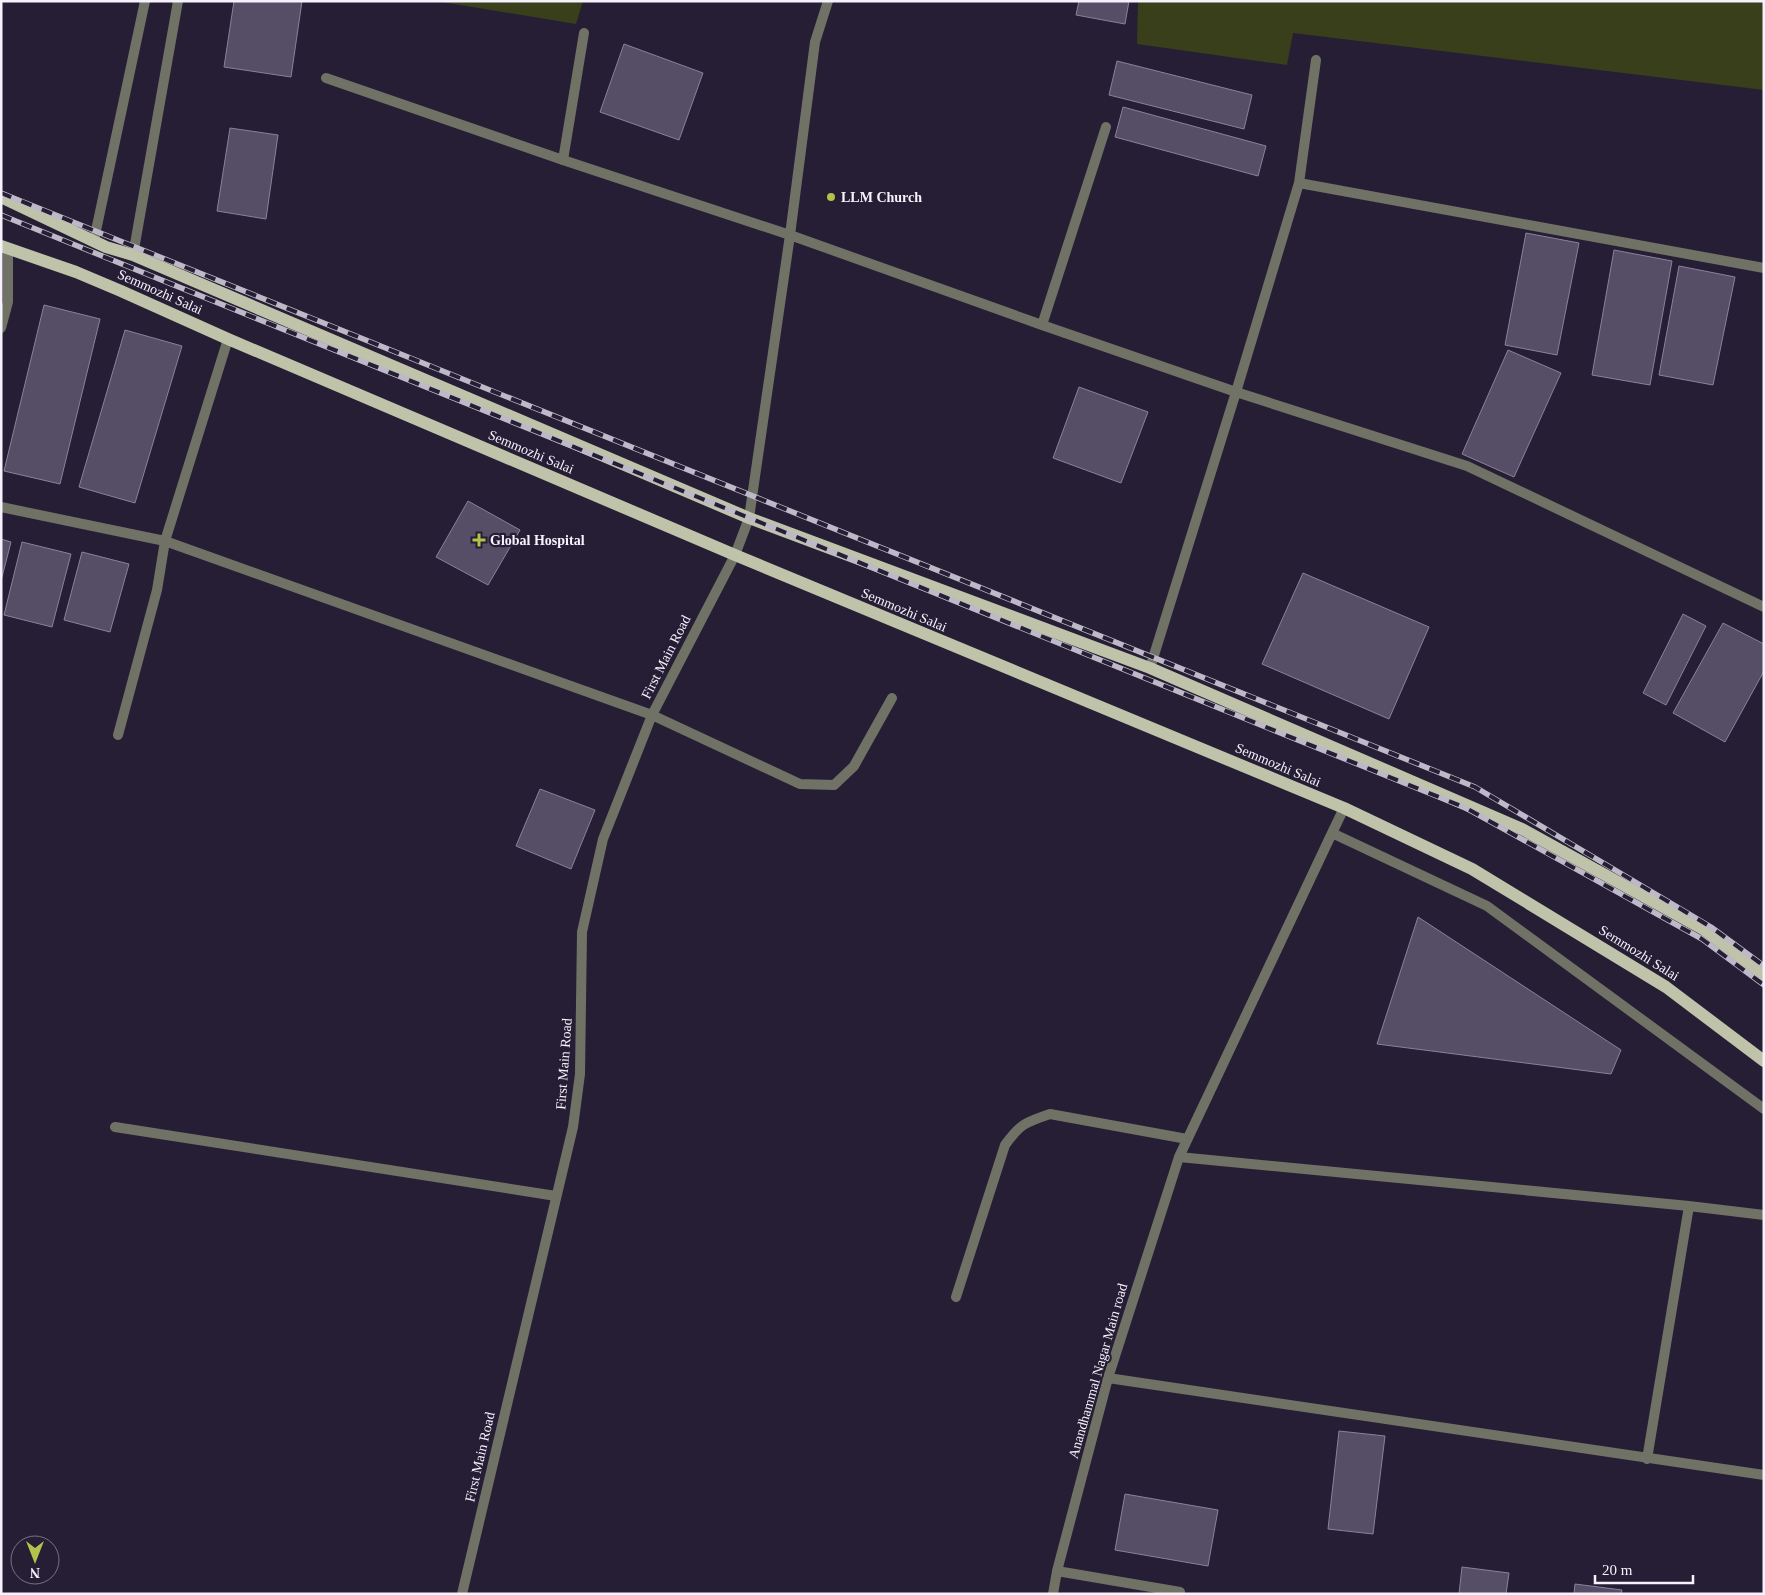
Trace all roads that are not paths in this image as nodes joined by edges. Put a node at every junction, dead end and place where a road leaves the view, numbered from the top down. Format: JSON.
{"nodes":[{"id":1,"x":145,"y":1,"type":"edge"},
{"id":2,"x":178,"y":1,"type":"edge"},
{"id":3,"x":828,"y":1,"type":"edge"},
{"id":4,"x":584,"y":33,"type":"dead end"},
{"id":5,"x":1316,"y":60,"type":"dead end"},
{"id":6,"x":326,"y":78,"type":"dead end"},
{"id":7,"x":1106,"y":127,"type":"dead end"},
{"id":8,"x":563,"y":160,"type":"junction"},
{"id":9,"x":1299,"y":183,"type":"junction"},
{"id":10,"x":1,"y":197,"type":"edge"},
{"id":11,"x":790,"y":235,"type":"junction"},
{"id":12,"x":94,"y":240,"type":"junction"},
{"id":13,"x":5,"y":247,"type":"edge"},
{"id":14,"x":133,"y":255,"type":"junction"},
{"id":15,"x":1764,"y":268,"type":"edge"},
{"id":16,"x":1042,"y":326,"type":"junction"},
{"id":17,"x":1,"y":328,"type":"edge"},
{"id":18,"x":228,"y":339,"type":"junction"},
{"id":19,"x":1236,"y":392,"type":"junction"},
{"id":20,"x":1,"y":507,"type":"edge"},
{"id":21,"x":749,"y":518,"type":"junction"},
{"id":22,"x":166,"y":541,"type":"junction"},
{"id":23,"x":734,"y":555,"type":"junction"},
{"id":24,"x":1764,"y":607,"type":"edge"},
{"id":25,"x":1150,"y":668,"type":"junction"},
{"id":26,"x":892,"y":698,"type":"dead end"},
{"id":27,"x":652,"y":715,"type":"junction"},
{"id":28,"x":118,"y":735,"type":"dead end"},
{"id":29,"x":1344,"y":808,"type":"junction"},
{"id":30,"x":1332,"y":832,"type":"junction"},
{"id":31,"x":1764,"y":975,"type":"edge"},
{"id":32,"x":1764,"y":1061,"type":"edge"},
{"id":33,"x":1764,"y":1108,"type":"edge"},
{"id":34,"x":115,"y":1127,"type":"dead end"},
{"id":35,"x":1187,"y":1139,"type":"junction"},
{"id":36,"x":1179,"y":1158,"type":"junction"},
{"id":37,"x":556,"y":1196,"type":"junction"},
{"id":38,"x":1689,"y":1206,"type":"junction"},
{"id":39,"x":1764,"y":1215,"type":"edge"},
{"id":40,"x":956,"y":1297,"type":"dead end"},
{"id":41,"x":1108,"y":1378,"type":"junction"},
{"id":42,"x":1647,"y":1459,"type":"junction"},
{"id":43,"x":1764,"y":1475,"type":"edge"},
{"id":44,"x":1057,"y":1571,"type":"junction"},
{"id":45,"x":1180,"y":1592,"type":"dead end"},
{"id":46,"x":462,"y":1594,"type":"edge"},
{"id":47,"x":1053,"y":1594,"type":"edge"}],
"edges":[{"from":1,"to":12,"type":"street"},
{"from":2,"to":14,"type":"street"},
{"from":3,"to":11,"type":"street","name":"First Main Road"},
{"from":4,"to":8,"type":"street"},
{"from":5,"to":9,"type":"street"},
{"from":6,"to":8,"type":"street"},
{"from":7,"to":16,"type":"street"},
{"from":8,"to":11,"type":"street"},
{"from":9,"to":15,"type":"street"},
{"from":9,"to":19,"type":"street"},
{"from":10,"to":12,"type":"main road","name":"Semmozhi Salai"},
{"from":11,"to":16,"type":"street"},
{"from":11,"to":21,"type":"street","name":"First Main Road"},
{"from":12,"to":14,"type":"main road","name":"Semmozhi Salai"},
{"from":13,"to":17,"type":"street"},
{"from":13,"to":18,"type":"main road","name":"Semmozhi Salai"},
{"from":14,"to":21,"type":"main road","name":"Semmozhi Salai"},
{"from":16,"to":19,"type":"street"},
{"from":18,"to":22,"type":"street"},
{"from":18,"to":23,"type":"main road","name":"Semmozhi Salai"},
{"from":19,"to":24,"type":"street"},
{"from":19,"to":25,"type":"street"},
{"from":20,"to":22,"type":"street"},
{"from":21,"to":23,"type":"street","name":"First Main Road"},
{"from":21,"to":25,"type":"main road","name":"Semmozhi Salai"},
{"from":22,"to":27,"type":"street"},
{"from":22,"to":28,"type":"street"},
{"from":23,"to":27,"type":"street","name":"First Main Road"},
{"from":23,"to":29,"type":"main road","name":"Semmozhi Salai"},
{"from":25,"to":31,"type":"main road","name":"Semmozhi Salai"},
{"from":26,"to":27,"type":"street"},
{"from":27,"to":37,"type":"street","name":"First Main Road"},
{"from":29,"to":30,"type":"street","name":"Anandhammal Nagar Main road"},
{"from":29,"to":32,"type":"main road","name":"Semmozhi Salai"},
{"from":30,"to":33,"type":"street"},
{"from":30,"to":35,"type":"street","name":"Anandhammal Nagar Main road"},
{"from":34,"to":37,"type":"street"},
{"from":35,"to":36,"type":"street","name":"Anandhammal Nagar Main road"},
{"from":35,"to":40,"type":"street"},
{"from":36,"to":38,"type":"street"},
{"from":36,"to":41,"type":"street","name":"Anandhammal Nagar Main road"},
{"from":37,"to":46,"type":"street","name":"First Main Road"},
{"from":38,"to":39,"type":"street"},
{"from":38,"to":42,"type":"street"},
{"from":41,"to":42,"type":"street"},
{"from":41,"to":44,"type":"street","name":"Anandhammal Nagar Main road"},
{"from":42,"to":43,"type":"street"},
{"from":44,"to":45,"type":"street"},
{"from":44,"to":47,"type":"street","name":"Anandhammal Nagar Main road"}]}
